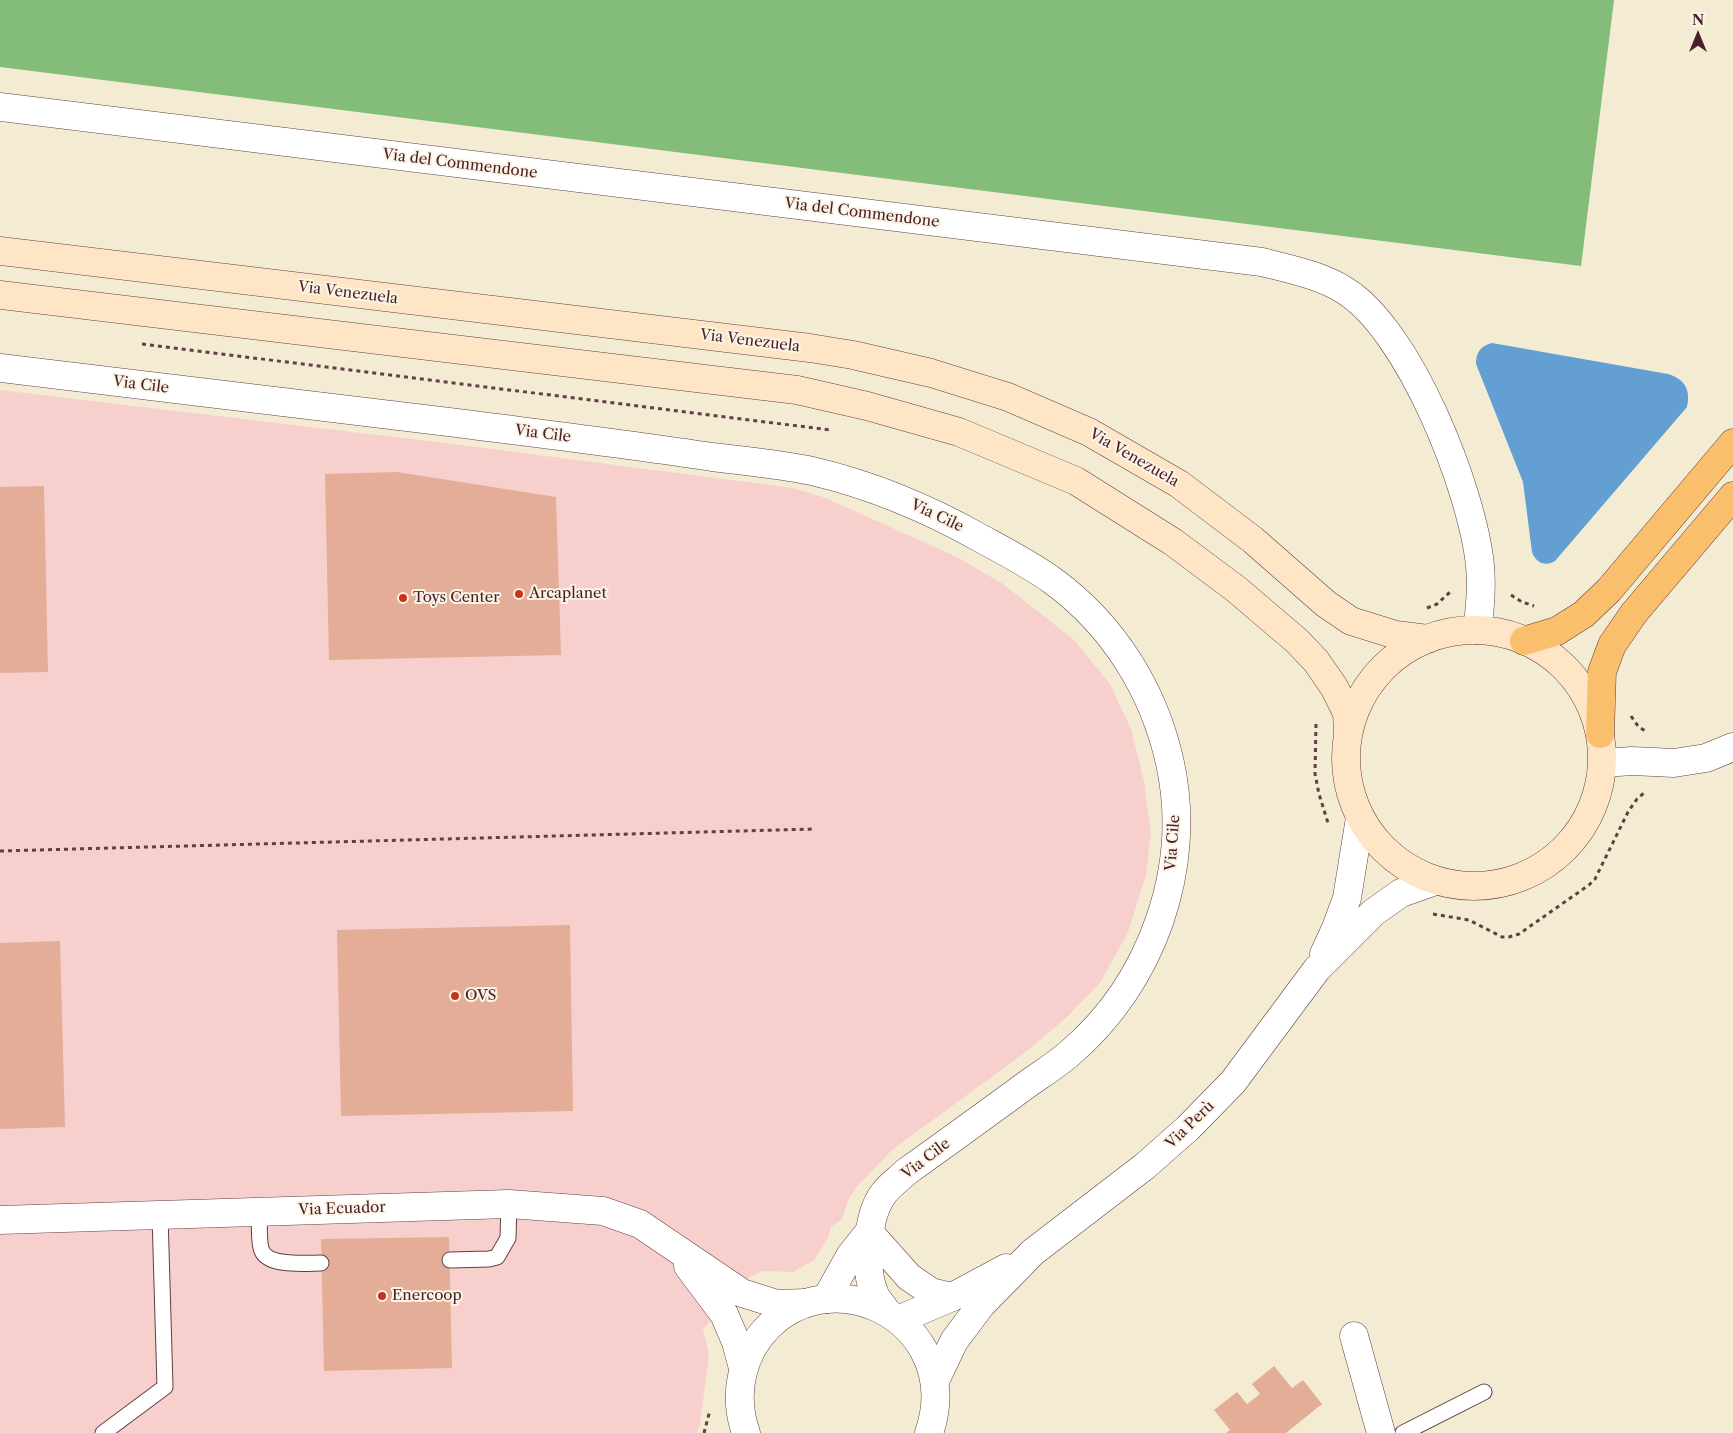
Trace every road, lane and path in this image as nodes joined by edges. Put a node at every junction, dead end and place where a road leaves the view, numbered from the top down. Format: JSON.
{"nodes":[{"id":1,"x":0,"y":107,"type":"edge"},
{"id":2,"x":0,"y":251,"type":"edge"},
{"id":3,"x":0,"y":295,"type":"edge"},
{"id":4,"x":0,"y":368,"type":"edge"},
{"id":5,"x":1733,"y":443,"type":"edge"},
{"id":6,"x":1733,"y":496,"type":"edge"},
{"id":7,"x":1505,"y":588,"type":"dead end"},
{"id":8,"x":1452,"y":590,"type":"dead end"},
{"id":9,"x":1536,"y":607,"type":"dead end"},
{"id":10,"x":1421,"y":610,"type":"dead end"},
{"id":11,"x":1477,"y":630,"type":"junction"},
{"id":12,"x":1428,"y":638,"type":"junction"},
{"id":13,"x":1524,"y":640,"type":"junction"},
{"id":14,"x":1630,"y":714,"type":"dead end"},
{"id":15,"x":1348,"y":734,"type":"junction"},
{"id":16,"x":1600,"y":734,"type":"junction"},
{"id":17,"x":1651,"y":735,"type":"dead end"},
{"id":18,"x":1733,"y":747,"type":"edge"},
{"id":19,"x":1603,"y":763,"type":"junction"},
{"id":20,"x":1646,"y":791,"type":"dead end"},
{"id":21,"x":1360,"y":818,"type":"junction"},
{"id":22,"x":814,"y":829,"type":"dead end"},
{"id":23,"x":0,"y":851,"type":"edge"},
{"id":24,"x":1435,"y":881,"type":"junction"},
{"id":25,"x":1426,"y":913,"type":"dead end"},
{"id":26,"x":1317,"y":969,"type":"junction"},
{"id":27,"x":509,"y":1204,"type":"junction"},
{"id":28,"x":259,"y":1212,"type":"junction"},
{"id":29,"x":160,"y":1215,"type":"junction"},
{"id":30,"x":0,"y":1220,"type":"edge"},
{"id":31,"x":869,"y":1232,"type":"junction"},
{"id":32,"x":675,"y":1249,"type":"junction"},
{"id":33,"x":1033,"y":1252,"type":"junction"},
{"id":34,"x":450,"y":1260,"type":"dead end"},
{"id":35,"x":321,"y":1263,"type":"dead end"},
{"id":36,"x":952,"y":1297,"type":"junction"},
{"id":37,"x":816,"y":1301,"type":"junction"},
{"id":38,"x":892,"y":1316,"type":"junction"},
{"id":39,"x":1354,"y":1336,"type":"dead end"},
{"id":40,"x":743,"y":1368,"type":"junction"},
{"id":41,"x":935,"y":1381,"type":"junction"},
{"id":42,"x":1484,"y":1392,"type":"dead end"},
{"id":43,"x":933,"y":1427,"type":"edge"},
{"id":44,"x":740,"y":1428,"type":"edge"},
{"id":45,"x":103,"y":1433,"type":"edge"},
{"id":46,"x":1381,"y":1433,"type":"edge"},
{"id":47,"x":1402,"y":1433,"type":"edge"}],
"edges":[{"from":1,"to":11,"type":"street","name":"Via del Commendone"},
{"from":2,"to":12,"type":"main road","name":"Via Venezuela"},
{"from":3,"to":15,"type":"main road"},
{"from":4,"to":31,"type":"street","name":"Via Cile"},
{"from":5,"to":13,"type":"highway"},
{"from":6,"to":16,"type":"highway"},
{"from":7,"to":9,"type":"path"},
{"from":8,"to":10,"type":"path"},
{"from":11,"to":12,"type":"main road"},
{"from":11,"to":13,"type":"main road"},
{"from":12,"to":15,"type":"main road"},
{"from":13,"to":16,"type":"main road"},
{"from":14,"to":17,"type":"path"},
{"from":15,"to":21,"type":"main road"},
{"from":16,"to":19,"type":"main road"},
{"from":18,"to":19,"type":"street"},
{"from":19,"to":24,"type":"main road"},
{"from":20,"to":25,"type":"path"},
{"from":21,"to":24,"type":"main road"},
{"from":21,"to":26,"type":"street","name":"Via Perù"},
{"from":22,"to":23,"type":"path"},
{"from":24,"to":26,"type":"street","name":"Via Perù"},
{"from":26,"to":33,"type":"street","name":"Via Perù"},
{"from":27,"to":28,"type":"street","name":"Via Ecuador"},
{"from":27,"to":32,"type":"street","name":"Via Ecuador"},
{"from":27,"to":34,"type":"lane"},
{"from":28,"to":29,"type":"street","name":"Via Ecuador"},
{"from":28,"to":35,"type":"lane"},
{"from":29,"to":30,"type":"street","name":"Via Ecuador"},
{"from":29,"to":45,"type":"lane"},
{"from":31,"to":36,"type":"street"},
{"from":31,"to":37,"type":"street","name":"Via Cile"},
{"from":31,"to":38,"type":"street","name":"Via Cile"},
{"from":32,"to":37,"type":"street","name":"Via Ecuador"},
{"from":32,"to":40,"type":"street","name":"Via Ecuador"},
{"from":33,"to":36,"type":"street","name":"Via Perù"},
{"from":33,"to":41,"type":"street","name":"Via Perù"},
{"from":36,"to":38,"type":"street","name":"Via Perù"},
{"from":37,"to":38,"type":"street","name":"Via Ecuador"},
{"from":37,"to":40,"type":"street"},
{"from":38,"to":41,"type":"street"},
{"from":39,"to":46,"type":"street"},
{"from":40,"to":44,"type":"street"},
{"from":41,"to":43,"type":"street"},
{"from":42,"to":47,"type":"lane"}]}
